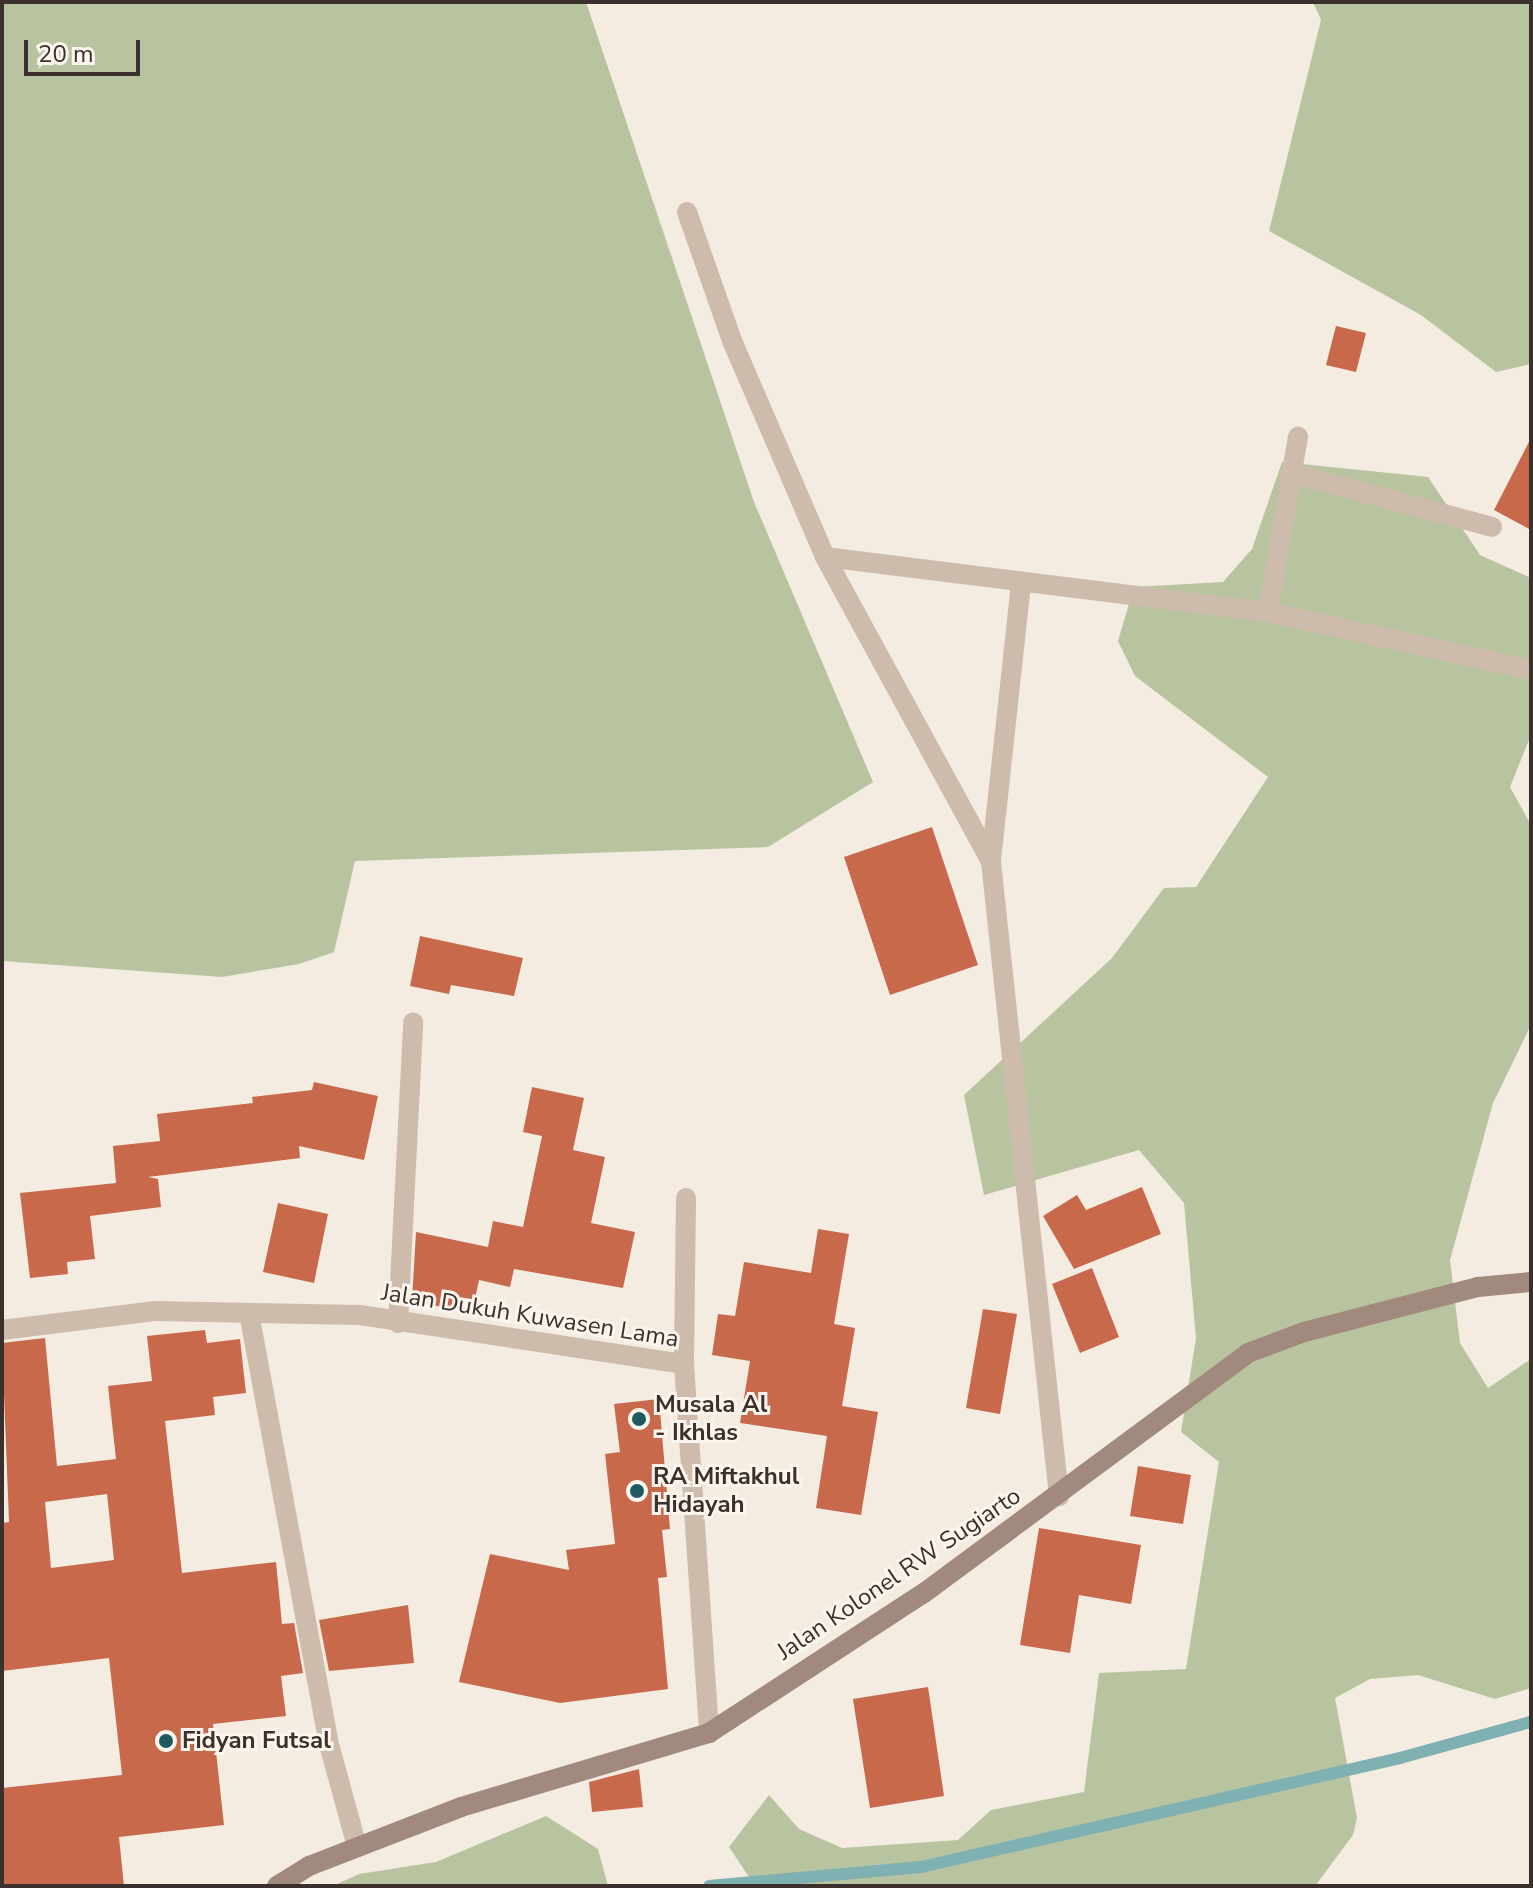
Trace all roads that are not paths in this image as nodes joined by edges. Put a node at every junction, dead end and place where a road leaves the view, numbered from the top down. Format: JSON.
{"nodes":[{"id":1,"x":687,"y":212,"type":"dead end"},
{"id":2,"x":1298,"y":437,"type":"dead end"},
{"id":3,"x":1291,"y":473,"type":"junction"},
{"id":4,"x":1492,"y":527,"type":"dead end"},
{"id":5,"x":825,"y":557,"type":"junction"},
{"id":6,"x":1021,"y":584,"type":"junction"},
{"id":7,"x":1268,"y":612,"type":"junction"},
{"id":8,"x":1531,"y":670,"type":"edge"},
{"id":9,"x":991,"y":862,"type":"junction"},
{"id":10,"x":413,"y":1022,"type":"dead end"},
{"id":11,"x":686,"y":1198,"type":"dead end"},
{"id":12,"x":1531,"y":1282,"type":"edge"},
{"id":13,"x":249,"y":1313,"type":"junction"},
{"id":14,"x":398,"y":1323,"type":"junction"},
{"id":15,"x":2,"y":1330,"type":"edge"},
{"id":16,"x":684,"y":1364,"type":"junction"},
{"id":17,"x":1059,"y":1496,"type":"junction"},
{"id":18,"x":709,"y":1733,"type":"junction"},
{"id":19,"x":357,"y":1847,"type":"junction"},
{"id":20,"x":277,"y":1886,"type":"edge"}],
"edges":[{"from":1,"to":5,"type":"street"},
{"from":2,"to":3,"type":"street"},
{"from":3,"to":4,"type":"street"},
{"from":3,"to":7,"type":"street"},
{"from":5,"to":6,"type":"street"},
{"from":5,"to":9,"type":"street"},
{"from":6,"to":7,"type":"street"},
{"from":6,"to":9,"type":"street"},
{"from":7,"to":8,"type":"street"},
{"from":9,"to":17,"type":"street"},
{"from":10,"to":14,"type":"street"},
{"from":11,"to":16,"type":"street"},
{"from":12,"to":17,"type":"main road","name":"Jalan Kolonel RW Sugiarto"},
{"from":13,"to":14,"type":"street","name":"Jalan Dukuh Kuwasen Lama"},
{"from":13,"to":15,"type":"street","name":"Jalan Dukuh Kuwasen Lama"},
{"from":13,"to":19,"type":"street"},
{"from":14,"to":16,"type":"street","name":"Jalan Dukuh Kuwasen Lama"},
{"from":16,"to":18,"type":"street","name":"Jalan Dukuh Kuwasen Lama"},
{"from":17,"to":18,"type":"main road","name":"Jalan Kolonel RW Sugiarto"},
{"from":18,"to":19,"type":"main road","name":"Jalan Kolonel RW Sugiarto"},
{"from":19,"to":20,"type":"main road","name":"Jalan Kolonel RW Sugiarto"}]}
